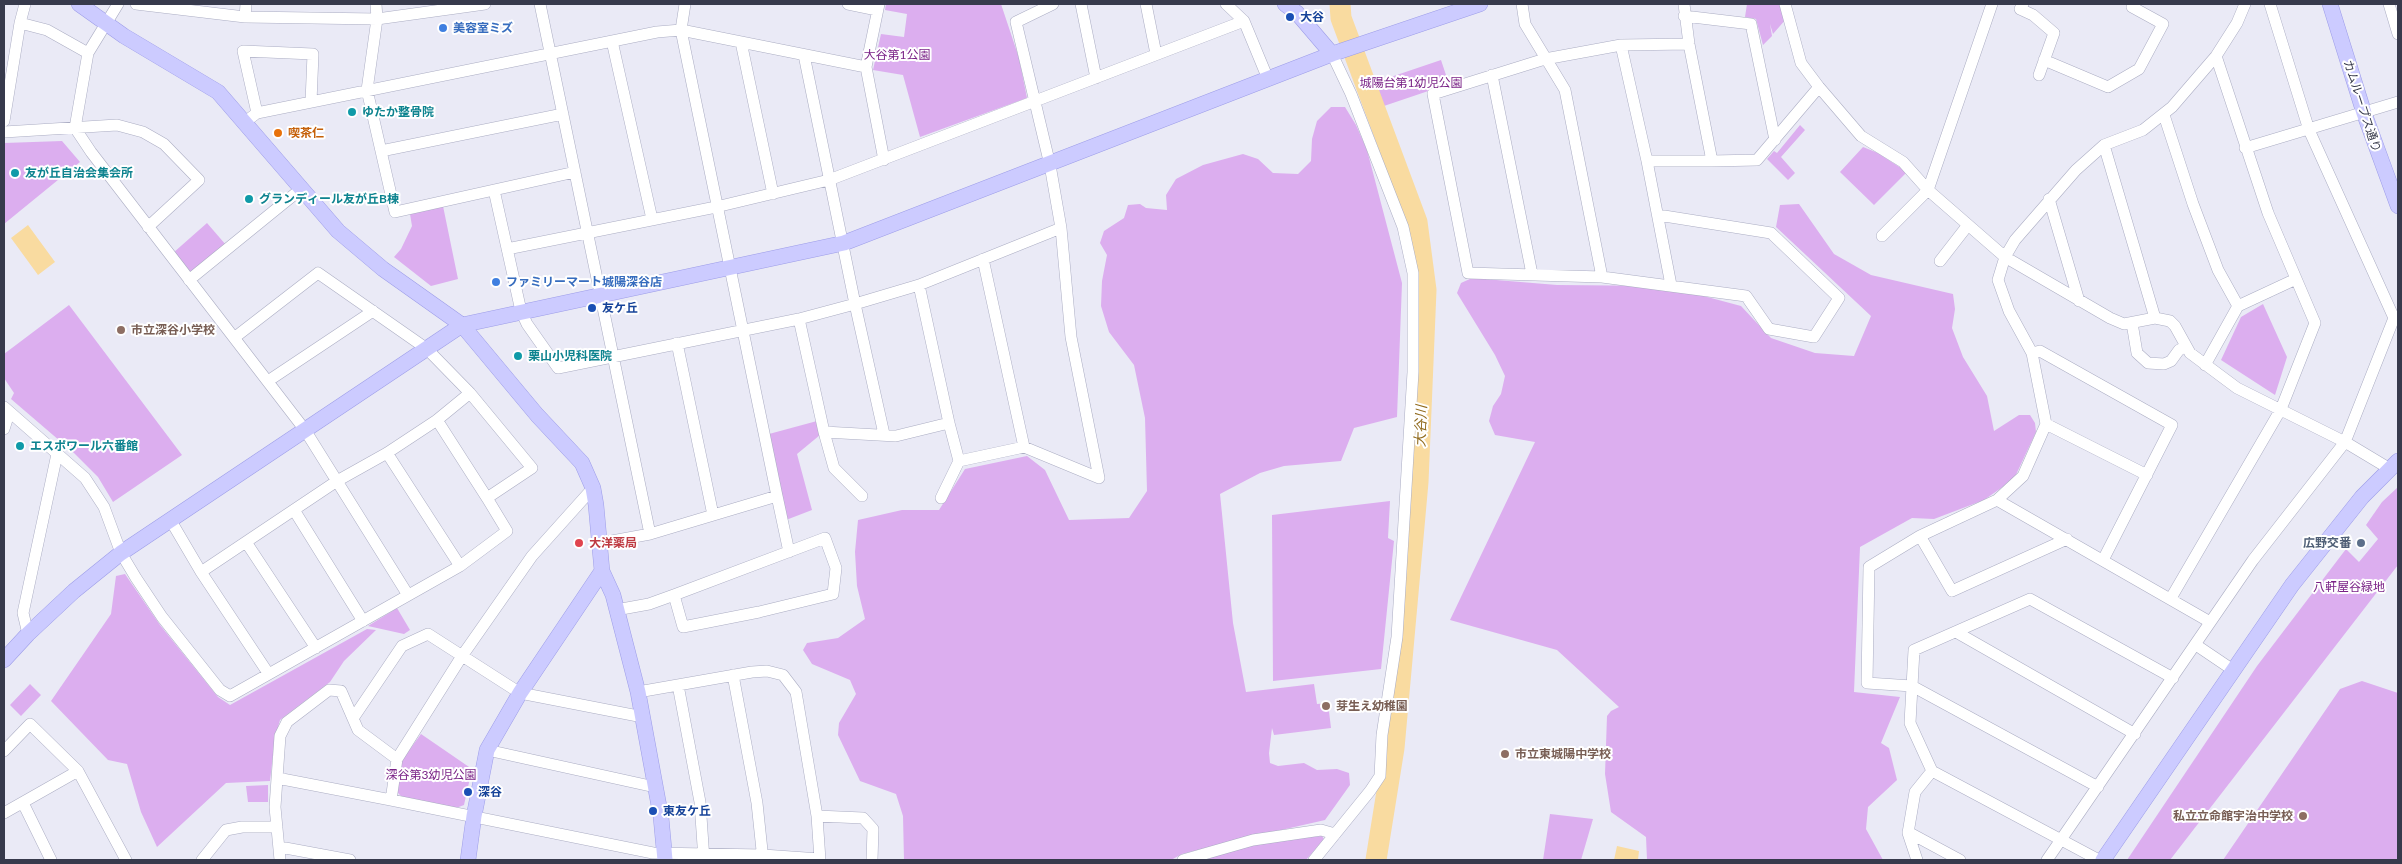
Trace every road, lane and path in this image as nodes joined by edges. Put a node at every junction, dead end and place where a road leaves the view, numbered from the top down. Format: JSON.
{"nodes":[{"id":1,"x":25,"y":4,"type":"edge"},
{"id":2,"x":79,"y":4,"type":"edge"},
{"id":3,"x":118,"y":4,"type":"edge"},
{"id":4,"x":136,"y":4,"type":"edge"},
{"id":5,"x":246,"y":4,"type":"edge"},
{"id":6,"x":376,"y":4,"type":"edge"},
{"id":7,"x":485,"y":4,"type":"edge"},
{"id":8,"x":540,"y":4,"type":"edge"},
{"id":9,"x":685,"y":4,"type":"edge"},
{"id":10,"x":848,"y":4,"type":"edge"},
{"id":11,"x":1053,"y":4,"type":"edge"},
{"id":12,"x":1081,"y":4,"type":"edge"},
{"id":13,"x":1146,"y":4,"type":"edge"},
{"id":14,"x":1226,"y":4,"type":"edge"},
{"id":15,"x":1285,"y":4,"type":"edge"},
{"id":16,"x":1480,"y":4,"type":"edge"},
{"id":17,"x":1522,"y":4,"type":"edge"},
{"id":18,"x":1684,"y":4,"type":"edge"},
{"id":19,"x":1785,"y":4,"type":"edge"},
{"id":20,"x":1992,"y":4,"type":"edge"},
{"id":21,"x":2023,"y":4,"type":"edge"},
{"id":22,"x":2245,"y":4,"type":"edge"},
{"id":23,"x":2270,"y":4,"type":"edge"},
{"id":24,"x":2330,"y":4,"type":"edge"},
{"id":25,"x":2389,"y":4,"type":"edge"},
{"id":26,"x":2131,"y":5,"type":"edge"},
{"id":27,"x":878,"y":7,"type":"edge"},
{"id":28,"x":1684,"y":16,"type":"junction"},
{"id":29,"x":245,"y":17,"type":"junction"},
{"id":30,"x":377,"y":19,"type":"junction"},
{"id":31,"x":1244,"y":21,"type":"junction"},
{"id":32,"x":20,"y":23,"type":"junction"},
{"id":33,"x":107,"y":24,"type":"junction"},
{"id":34,"x":681,"y":30,"type":"junction"},
{"id":35,"x":2398,"y":34,"type":"edge"},
{"id":36,"x":612,"y":41,"type":"junction"},
{"id":37,"x":740,"y":42,"type":"junction"},
{"id":38,"x":1689,"y":44,"type":"junction"},
{"id":39,"x":1621,"y":45,"type":"junction"},
{"id":40,"x":1344,"y":50,"type":"junction"},
{"id":41,"x":550,"y":52,"type":"junction"},
{"id":42,"x":88,"y":53,"type":"junction"},
{"id":43,"x":1156,"y":54,"type":"junction"},
{"id":44,"x":804,"y":55,"type":"junction"},
{"id":45,"x":2216,"y":56,"type":"junction"},
{"id":46,"x":1545,"y":59,"type":"junction"},
{"id":47,"x":2044,"y":60,"type":"junction"},
{"id":48,"x":866,"y":67,"type":"junction"},
{"id":49,"x":1492,"y":75,"type":"junction"},
{"id":50,"x":2039,"y":75,"type":"dead end"},
{"id":51,"x":1096,"y":78,"type":"junction"},
{"id":52,"x":1268,"y":79,"type":"junction"},
{"id":53,"x":1818,"y":87,"type":"junction"},
{"id":54,"x":367,"y":90,"type":"junction"},
{"id":55,"x":311,"y":102,"type":"junction"},
{"id":56,"x":1034,"y":102,"type":"junction"},
{"id":57,"x":2398,"y":102,"type":"edge"},
{"id":58,"x":2364,"y":113,"type":"junction"},
{"id":59,"x":563,"y":114,"type":"junction"},
{"id":60,"x":2164,"y":115,"type":"junction"},
{"id":61,"x":251,"y":118,"type":"junction"},
{"id":62,"x":4,"y":121,"type":"edge"},
{"id":63,"x":75,"y":128,"type":"junction"},
{"id":64,"x":2309,"y":130,"type":"junction"},
{"id":65,"x":4,"y":132,"type":"edge"},
{"id":66,"x":1775,"y":140,"type":"junction"},
{"id":67,"x":2104,"y":145,"type":"junction"},
{"id":68,"x":2245,"y":148,"type":"junction"},
{"id":69,"x":381,"y":152,"type":"junction"},
{"id":70,"x":884,"y":160,"type":"junction"},
{"id":71,"x":1647,"y":161,"type":"junction"},
{"id":72,"x":1712,"y":161,"type":"junction"},
{"id":73,"x":1050,"y":165,"type":"junction"},
{"id":74,"x":575,"y":172,"type":"junction"},
{"id":75,"x":829,"y":180,"type":"junction"},
{"id":76,"x":301,"y":189,"type":"junction"},
{"id":77,"x":494,"y":190,"type":"junction"},
{"id":78,"x":1928,"y":190,"type":"junction"},
{"id":79,"x":773,"y":194,"type":"junction"},
{"id":80,"x":2049,"y":200,"type":"junction"},
{"id":81,"x":2398,"y":206,"type":"edge"},
{"id":82,"x":716,"y":207,"type":"junction"},
{"id":83,"x":1658,"y":216,"type":"junction"},
{"id":84,"x":652,"y":219,"type":"junction"},
{"id":85,"x":1968,"y":225,"type":"junction"},
{"id":86,"x":148,"y":227,"type":"junction"},
{"id":87,"x":1061,"y":228,"type":"junction"},
{"id":88,"x":588,"y":233,"type":"junction"},
{"id":89,"x":1882,"y":236,"type":"dead end"},
{"id":90,"x":844,"y":243,"type":"junction"},
{"id":91,"x":507,"y":249,"type":"junction"},
{"id":92,"x":2005,"y":257,"type":"junction"},
{"id":93,"x":983,"y":259,"type":"junction"},
{"id":94,"x":1940,"y":261,"type":"dead end"},
{"id":95,"x":729,"y":267,"type":"junction"},
{"id":96,"x":1532,"y":274,"type":"junction"},
{"id":97,"x":1602,"y":277,"type":"junction"},
{"id":98,"x":2296,"y":279,"type":"junction"},
{"id":99,"x":189,"y":280,"type":"junction"},
{"id":100,"x":919,"y":285,"type":"junction"},
{"id":101,"x":1671,"y":285,"type":"junction"},
{"id":102,"x":600,"y":295,"type":"junction"},
{"id":103,"x":2079,"y":300,"type":"junction"},
{"id":104,"x":855,"y":304,"type":"junction"},
{"id":105,"x":2238,"y":306,"type":"junction"},
{"id":106,"x":373,"y":310,"type":"junction"},
{"id":107,"x":521,"y":311,"type":"junction"},
{"id":108,"x":2155,"y":318,"type":"junction"},
{"id":109,"x":799,"y":319,"type":"junction"},
{"id":110,"x":2132,"y":323,"type":"junction"},
{"id":111,"x":462,"y":325,"type":"junction"},
{"id":112,"x":742,"y":329,"type":"junction"},
{"id":113,"x":234,"y":338,"type":"junction"},
{"id":114,"x":677,"y":343,"type":"junction"},
{"id":115,"x":2185,"y":347,"type":"junction"},
{"id":116,"x":428,"y":349,"type":"junction"},
{"id":117,"x":2032,"y":353,"type":"junction"},
{"id":118,"x":613,"y":357,"type":"junction"},
{"id":119,"x":2206,"y":365,"type":"junction"},
{"id":120,"x":268,"y":381,"type":"junction"},
{"id":121,"x":470,"y":393,"type":"junction"},
{"id":122,"x":2281,"y":409,"type":"junction"},
{"id":123,"x":6,"y":410,"type":"edge"},
{"id":124,"x":437,"y":420,"type":"junction"},
{"id":125,"x":949,"y":423,"type":"junction"},
{"id":126,"x":2046,"y":424,"type":"junction"},
{"id":127,"x":4,"y":429,"type":"edge"},
{"id":128,"x":305,"y":430,"type":"junction"},
{"id":129,"x":824,"y":432,"type":"junction"},
{"id":130,"x":884,"y":434,"type":"junction"},
{"id":131,"x":2345,"y":442,"type":"junction"},
{"id":132,"x":1024,"y":447,"type":"junction"},
{"id":133,"x":57,"y":454,"type":"junction"},
{"id":134,"x":387,"y":454,"type":"junction"},
{"id":135,"x":959,"y":461,"type":"junction"},
{"id":136,"x":2394,"y":464,"type":"edge"},
{"id":137,"x":2147,"y":475,"type":"junction"},
{"id":138,"x":337,"y":481,"type":"junction"},
{"id":139,"x":592,"y":488,"type":"junction"},
{"id":140,"x":777,"y":496,"type":"junction"},
{"id":141,"x":862,"y":496,"type":"dead end"},
{"id":142,"x":487,"y":498,"type":"junction"},
{"id":143,"x":941,"y":498,"type":"dead end"},
{"id":144,"x":1997,"y":500,"type":"junction"},
{"id":145,"x":294,"y":510,"type":"junction"},
{"id":146,"x":714,"y":515,"type":"junction"},
{"id":147,"x":171,"y":520,"type":"junction"},
{"id":148,"x":650,"y":534,"type":"junction"},
{"id":149,"x":1920,"y":536,"type":"junction"},
{"id":150,"x":2067,"y":540,"type":"junction"},
{"id":151,"x":246,"y":542,"type":"junction"},
{"id":152,"x":601,"y":543,"type":"junction"},
{"id":153,"x":789,"y":552,"type":"junction"},
{"id":154,"x":120,"y":553,"type":"junction"},
{"id":155,"x":2103,"y":560,"type":"junction"},
{"id":156,"x":460,"y":566,"type":"junction"},
{"id":157,"x":602,"y":571,"type":"junction"},
{"id":158,"x":201,"y":572,"type":"junction"},
{"id":159,"x":408,"y":595,"type":"junction"},
{"id":160,"x":674,"y":595,"type":"junction"},
{"id":161,"x":2172,"y":598,"type":"junction"},
{"id":162,"x":616,"y":610,"type":"junction"},
{"id":163,"x":363,"y":621,"type":"junction"},
{"id":164,"x":2210,"y":622,"type":"junction"},
{"id":165,"x":1956,"y":632,"type":"junction"},
{"id":166,"x":28,"y":634,"type":"junction"},
{"id":167,"x":2196,"y":645,"type":"junction"},
{"id":168,"x":316,"y":648,"type":"junction"},
{"id":169,"x":462,"y":656,"type":"junction"},
{"id":170,"x":4,"y":660,"type":"edge"},
{"id":171,"x":2233,"y":670,"type":"junction"},
{"id":172,"x":268,"y":673,"type":"junction"},
{"id":173,"x":734,"y":675,"type":"junction"},
{"id":174,"x":2173,"y":678,"type":"junction"},
{"id":175,"x":678,"y":685,"type":"junction"},
{"id":176,"x":1912,"y":686,"type":"junction"},
{"id":177,"x":638,"y":692,"type":"junction"},
{"id":178,"x":520,"y":693,"type":"junction"},
{"id":179,"x":354,"y":717,"type":"junction"},
{"id":180,"x":643,"y":717,"type":"junction"},
{"id":181,"x":2135,"y":734,"type":"junction"},
{"id":182,"x":487,"y":750,"type":"junction"},
{"id":183,"x":4,"y":751,"type":"edge"},
{"id":184,"x":396,"y":759,"type":"junction"},
{"id":185,"x":78,"y":771,"type":"junction"},
{"id":186,"x":1932,"y":771,"type":"junction"},
{"id":187,"x":276,"y":778,"type":"junction"},
{"id":188,"x":655,"y":787,"type":"junction"},
{"id":189,"x":2098,"y":787,"type":"junction"},
{"id":190,"x":391,"y":800,"type":"junction"},
{"id":191,"x":23,"y":803,"type":"junction"},
{"id":192,"x":4,"y":813,"type":"edge"},
{"id":193,"x":474,"y":816,"type":"junction"},
{"id":194,"x":817,"y":816,"type":"junction"},
{"id":195,"x":278,"y":827,"type":"junction"},
{"id":196,"x":1908,"y":832,"type":"junction"},
{"id":197,"x":1335,"y":834,"type":"junction"},
{"id":198,"x":2061,"y":840,"type":"junction"},
{"id":199,"x":280,"y":847,"type":"junction"},
{"id":200,"x":665,"y":857,"type":"edge"},
{"id":201,"x":705,"y":857,"type":"edge"},
{"id":202,"x":763,"y":858,"type":"edge"},
{"id":203,"x":51,"y":860,"type":"edge"},
{"id":204,"x":126,"y":860,"type":"edge"},
{"id":205,"x":202,"y":860,"type":"edge"},
{"id":206,"x":280,"y":860,"type":"edge"},
{"id":207,"x":350,"y":860,"type":"edge"},
{"id":208,"x":468,"y":860,"type":"edge"},
{"id":209,"x":820,"y":860,"type":"edge"},
{"id":210,"x":872,"y":860,"type":"edge"},
{"id":211,"x":1182,"y":860,"type":"edge"},
{"id":212,"x":1314,"y":860,"type":"edge"},
{"id":213,"x":1917,"y":860,"type":"edge"},
{"id":214,"x":1960,"y":860,"type":"edge"},
{"id":215,"x":2047,"y":860,"type":"edge"},
{"id":216,"x":2099,"y":860,"type":"edge"},
{"id":217,"x":2103,"y":860,"type":"edge"}],
"edges":[{"from":1,"to":32,"type":"street"},
{"from":2,"to":33,"type":"street"},
{"from":3,"to":33,"type":"street"},
{"from":4,"to":29,"type":"street"},
{"from":5,"to":29,"type":"street"},
{"from":6,"to":30,"type":"street"},
{"from":7,"to":30,"type":"street"},
{"from":8,"to":41,"type":"street"},
{"from":9,"to":34,"type":"street"},
{"from":10,"to":27,"type":"street"},
{"from":11,"to":56,"type":"street"},
{"from":12,"to":51,"type":"street"},
{"from":13,"to":43,"type":"street"},
{"from":14,"to":31,"type":"street"},
{"from":15,"to":40,"type":"street"},
{"from":16,"to":40,"type":"street"},
{"from":17,"to":46,"type":"street"},
{"from":18,"to":28,"type":"street"},
{"from":19,"to":53,"type":"street"},
{"from":20,"to":78,"type":"street"},
{"from":21,"to":47,"type":"street"},
{"from":22,"to":45,"type":"street"},
{"from":23,"to":64,"type":"street"},
{"from":24,"to":58,"type":"street","name":"カムループス通り"},
{"from":25,"to":35,"type":"street"},
{"from":26,"to":47,"type":"street"},
{"from":27,"to":48,"type":"street"},
{"from":28,"to":38,"type":"street"},
{"from":28,"to":66,"type":"street"},
{"from":29,"to":30,"type":"street"},
{"from":30,"to":54,"type":"street"},
{"from":31,"to":43,"type":"street"},
{"from":31,"to":52,"type":"street"},
{"from":32,"to":42,"type":"street"},
{"from":32,"to":62,"type":"street"},
{"from":33,"to":42,"type":"street"},
{"from":33,"to":61,"type":"street"},
{"from":34,"to":36,"type":"street"},
{"from":34,"to":37,"type":"street"},
{"from":34,"to":82,"type":"street"},
{"from":36,"to":41,"type":"street"},
{"from":36,"to":84,"type":"street"},
{"from":37,"to":44,"type":"street"},
{"from":37,"to":79,"type":"street"},
{"from":38,"to":39,"type":"street"},
{"from":38,"to":72,"type":"street"},
{"from":39,"to":46,"type":"street"},
{"from":39,"to":71,"type":"street"},
{"from":40,"to":52,"type":"street"},
{"from":40,"to":197,"type":"street"},
{"from":41,"to":54,"type":"street"},
{"from":41,"to":59,"type":"street"},
{"from":42,"to":63,"type":"street"},
{"from":43,"to":51,"type":"street"},
{"from":44,"to":48,"type":"street"},
{"from":44,"to":75,"type":"street"},
{"from":45,"to":60,"type":"street"},
{"from":45,"to":68,"type":"street"},
{"from":46,"to":49,"type":"street"},
{"from":46,"to":97,"type":"street"},
{"from":47,"to":50,"type":"street"},
{"from":48,"to":70,"type":"street"},
{"from":49,"to":96,"type":"street"},
{"from":49,"to":96,"type":"street"},
{"from":51,"to":56,"type":"street"},
{"from":52,"to":73,"type":"street"},
{"from":53,"to":66,"type":"street"},
{"from":53,"to":78,"type":"street"},
{"from":54,"to":55,"type":"street"},
{"from":54,"to":69,"type":"street"},
{"from":55,"to":61,"type":"street"},
{"from":55,"to":61,"type":"street"},
{"from":56,"to":70,"type":"street"},
{"from":56,"to":73,"type":"street"},
{"from":57,"to":58,"type":"street"},
{"from":58,"to":64,"type":"street"},
{"from":58,"to":81,"type":"street","name":"カムループス通り"},
{"from":59,"to":69,"type":"street"},
{"from":59,"to":74,"type":"street"},
{"from":60,"to":67,"type":"street"},
{"from":60,"to":105,"type":"street"},
{"from":61,"to":76,"type":"street"},
{"from":63,"to":65,"type":"street"},
{"from":63,"to":86,"type":"street"},
{"from":63,"to":86,"type":"street"},
{"from":64,"to":68,"type":"street"},
{"from":64,"to":131,"type":"street"},
{"from":66,"to":72,"type":"street"},
{"from":67,"to":80,"type":"street"},
{"from":67,"to":108,"type":"street"},
{"from":68,"to":98,"type":"street"},
{"from":69,"to":77,"type":"street"},
{"from":70,"to":75,"type":"street"},
{"from":71,"to":72,"type":"street"},
{"from":71,"to":83,"type":"street"},
{"from":73,"to":87,"type":"street"},
{"from":73,"to":90,"type":"street"},
{"from":74,"to":77,"type":"street"},
{"from":74,"to":88,"type":"street"},
{"from":75,"to":79,"type":"street"},
{"from":75,"to":90,"type":"street"},
{"from":76,"to":99,"type":"street"},
{"from":76,"to":111,"type":"street"},
{"from":77,"to":91,"type":"street"},
{"from":78,"to":85,"type":"street"},
{"from":78,"to":89,"type":"street"},
{"from":79,"to":82,"type":"street"},
{"from":80,"to":92,"type":"street"},
{"from":80,"to":103,"type":"street"},
{"from":82,"to":84,"type":"street"},
{"from":82,"to":95,"type":"street"},
{"from":83,"to":101,"type":"street"},
{"from":83,"to":101,"type":"street"},
{"from":84,"to":88,"type":"street"},
{"from":85,"to":92,"type":"street"},
{"from":85,"to":94,"type":"street"},
{"from":86,"to":99,"type":"street"},
{"from":87,"to":93,"type":"street"},
{"from":87,"to":132,"type":"street"},
{"from":88,"to":91,"type":"street"},
{"from":88,"to":102,"type":"street"},
{"from":90,"to":95,"type":"street"},
{"from":90,"to":104,"type":"street"},
{"from":91,"to":107,"type":"street"},
{"from":92,"to":103,"type":"street"},
{"from":92,"to":117,"type":"street"},
{"from":93,"to":100,"type":"street"},
{"from":93,"to":132,"type":"street"},
{"from":95,"to":102,"type":"street"},
{"from":95,"to":112,"type":"street"},
{"from":96,"to":97,"type":"street"},
{"from":97,"to":101,"type":"street"},
{"from":98,"to":105,"type":"street"},
{"from":98,"to":122,"type":"street"},
{"from":99,"to":113,"type":"street"},
{"from":100,"to":104,"type":"street"},
{"from":100,"to":125,"type":"street"},
{"from":102,"to":107,"type":"street"},
{"from":102,"to":118,"type":"street"},
{"from":103,"to":110,"type":"street"},
{"from":104,"to":109,"type":"street"},
{"from":104,"to":130,"type":"street"},
{"from":105,"to":119,"type":"street"},
{"from":106,"to":113,"type":"street"},
{"from":106,"to":116,"type":"street"},
{"from":106,"to":120,"type":"street"},
{"from":107,"to":111,"type":"street"},
{"from":107,"to":118,"type":"street"},
{"from":108,"to":110,"type":"street"},
{"from":108,"to":115,"type":"street"},
{"from":109,"to":112,"type":"street"},
{"from":109,"to":129,"type":"street"},
{"from":110,"to":115,"type":"street"},
{"from":111,"to":116,"type":"street"},
{"from":111,"to":139,"type":"street"},
{"from":112,"to":114,"type":"street"},
{"from":112,"to":140,"type":"street"},
{"from":113,"to":120,"type":"street"},
{"from":114,"to":118,"type":"street"},
{"from":114,"to":146,"type":"street"},
{"from":115,"to":119,"type":"street"},
{"from":116,"to":121,"type":"street"},
{"from":116,"to":128,"type":"street"},
{"from":117,"to":126,"type":"street"},
{"from":117,"to":137,"type":"street"},
{"from":118,"to":148,"type":"street"},
{"from":119,"to":122,"type":"street"},
{"from":120,"to":128,"type":"street"},
{"from":121,"to":124,"type":"street"},
{"from":121,"to":142,"type":"street"},
{"from":122,"to":131,"type":"street"},
{"from":122,"to":161,"type":"street"},
{"from":123,"to":127,"type":"street"},
{"from":123,"to":133,"type":"street"},
{"from":124,"to":134,"type":"street"},
{"from":124,"to":142,"type":"street"},
{"from":125,"to":130,"type":"street"},
{"from":125,"to":135,"type":"street"},
{"from":126,"to":137,"type":"street"},
{"from":126,"to":144,"type":"street"},
{"from":128,"to":138,"type":"street"},
{"from":128,"to":147,"type":"street"},
{"from":129,"to":130,"type":"street"},
{"from":129,"to":141,"type":"street"},
{"from":131,"to":136,"type":"street"},
{"from":131,"to":164,"type":"street"},
{"from":132,"to":135,"type":"street"},
{"from":133,"to":154,"type":"street"},
{"from":133,"to":166,"type":"street"},
{"from":134,"to":138,"type":"street"},
{"from":134,"to":156,"type":"street"},
{"from":135,"to":143,"type":"street"},
{"from":136,"to":171,"type":"street"},
{"from":137,"to":155,"type":"street"},
{"from":138,"to":145,"type":"street"},
{"from":138,"to":159,"type":"street"},
{"from":139,"to":152,"type":"street"},
{"from":139,"to":169,"type":"street"},
{"from":140,"to":146,"type":"street"},
{"from":140,"to":153,"type":"street"},
{"from":142,"to":156,"type":"street"},
{"from":144,"to":149,"type":"street"},
{"from":144,"to":150,"type":"street"},
{"from":145,"to":151,"type":"street"},
{"from":145,"to":163,"type":"street"},
{"from":146,"to":148,"type":"street"},
{"from":147,"to":154,"type":"street"},
{"from":147,"to":158,"type":"street"},
{"from":148,"to":152,"type":"street"},
{"from":149,"to":150,"type":"street"},
{"from":149,"to":176,"type":"street"},
{"from":150,"to":155,"type":"street"},
{"from":151,"to":158,"type":"street"},
{"from":151,"to":168,"type":"street"},
{"from":152,"to":157,"type":"street"},
{"from":153,"to":160,"type":"street"},
{"from":153,"to":160,"type":"street"},
{"from":154,"to":166,"type":"street"},
{"from":154,"to":172,"type":"street"},
{"from":155,"to":161,"type":"street"},
{"from":156,"to":159,"type":"street"},
{"from":157,"to":162,"type":"street"},
{"from":157,"to":178,"type":"street"},
{"from":158,"to":172,"type":"street"},
{"from":159,"to":163,"type":"street"},
{"from":160,"to":162,"type":"street"},
{"from":161,"to":164,"type":"street"},
{"from":162,"to":177,"type":"street"},
{"from":163,"to":168,"type":"street"},
{"from":164,"to":167,"type":"street"},
{"from":165,"to":174,"type":"street"},
{"from":165,"to":176,"type":"street"},
{"from":165,"to":181,"type":"street"},
{"from":166,"to":170,"type":"street"},
{"from":167,"to":171,"type":"street"},
{"from":167,"to":174,"type":"street"},
{"from":168,"to":172,"type":"street"},
{"from":169,"to":178,"type":"street"},
{"from":169,"to":179,"type":"street"},
{"from":169,"to":184,"type":"street"},
{"from":171,"to":217,"type":"street"},
{"from":173,"to":175,"type":"street"},
{"from":173,"to":194,"type":"street"},
{"from":173,"to":202,"type":"street"},
{"from":174,"to":181,"type":"street"},
{"from":175,"to":177,"type":"street"},
{"from":175,"to":201,"type":"street"},
{"from":176,"to":186,"type":"street"},
{"from":176,"to":189,"type":"street"},
{"from":177,"to":180,"type":"street"},
{"from":178,"to":180,"type":"street"},
{"from":178,"to":182,"type":"street"},
{"from":179,"to":184,"type":"street"},
{"from":179,"to":187,"type":"street"},
{"from":180,"to":188,"type":"street"},
{"from":181,"to":189,"type":"street"},
{"from":182,"to":188,"type":"street"},
{"from":182,"to":193,"type":"street"},
{"from":183,"to":185,"type":"street"},
{"from":184,"to":190,"type":"street"},
{"from":185,"to":191,"type":"street"},
{"from":185,"to":204,"type":"street"},
{"from":186,"to":196,"type":"street"},
{"from":186,"to":198,"type":"street"},
{"from":187,"to":190,"type":"street"},
{"from":187,"to":195,"type":"street"},
{"from":188,"to":200,"type":"street"},
{"from":189,"to":198,"type":"street"},
{"from":190,"to":193,"type":"street"},
{"from":191,"to":192,"type":"street"},
{"from":191,"to":203,"type":"street"},
{"from":193,"to":200,"type":"street"},
{"from":193,"to":208,"type":"street"},
{"from":194,"to":209,"type":"street"},
{"from":194,"to":210,"type":"street"},
{"from":195,"to":199,"type":"street"},
{"from":195,"to":205,"type":"street"},
{"from":196,"to":213,"type":"street"},
{"from":196,"to":214,"type":"street"},
{"from":197,"to":211,"type":"street"},
{"from":197,"to":212,"type":"street"},
{"from":198,"to":215,"type":"street"},
{"from":198,"to":216,"type":"street"},
{"from":199,"to":206,"type":"street"},
{"from":199,"to":207,"type":"street"},
{"from":200,"to":201,"type":"street"},
{"from":201,"to":202,"type":"street"},
{"from":202,"to":209,"type":"street"}]}
